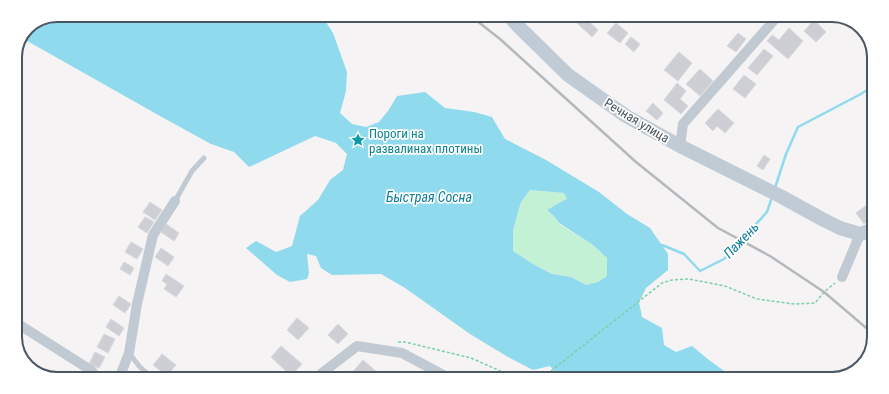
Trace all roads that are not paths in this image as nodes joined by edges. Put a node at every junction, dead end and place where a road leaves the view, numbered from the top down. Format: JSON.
{"nodes":[{"id":1,"x":514,"y":22,"type":"edge"},
{"id":2,"x":772,"y":22,"type":"edge"},
{"id":3,"x":680,"y":146,"type":"junction"},
{"id":4,"x":204,"y":158,"type":"dead end"},
{"id":5,"x":175,"y":200,"type":"joint"},
{"id":6,"x":866,"y":232,"type":"edge"},
{"id":7,"x":842,"y":277,"type":"road end"},
{"id":8,"x":22,"y":326,"type":"edge"},
{"id":9,"x":129,"y":353,"type":"junction"},
{"id":10,"x":93,"y":372,"type":"edge"},
{"id":11,"x":122,"y":372,"type":"edge"},
{"id":12,"x":146,"y":372,"type":"edge"},
{"id":13,"x":323,"y":372,"type":"edge"},
{"id":14,"x":437,"y":372,"type":"edge"}],
"edges":[{"from":1,"to":3,"type":"street","name":"Речная улица"},
{"from":2,"to":3,"type":"street"},
{"from":3,"to":6,"type":"street","name":"Речная улица"},
{"from":4,"to":5,"type":"lane"},
{"from":5,"to":9,"type":"street"},
{"from":6,"to":7,"type":"street"},
{"from":8,"to":10,"type":"street"},
{"from":9,"to":11,"type":"street"},
{"from":9,"to":12,"type":"lane"},
{"from":13,"to":14,"type":"street"}]}
